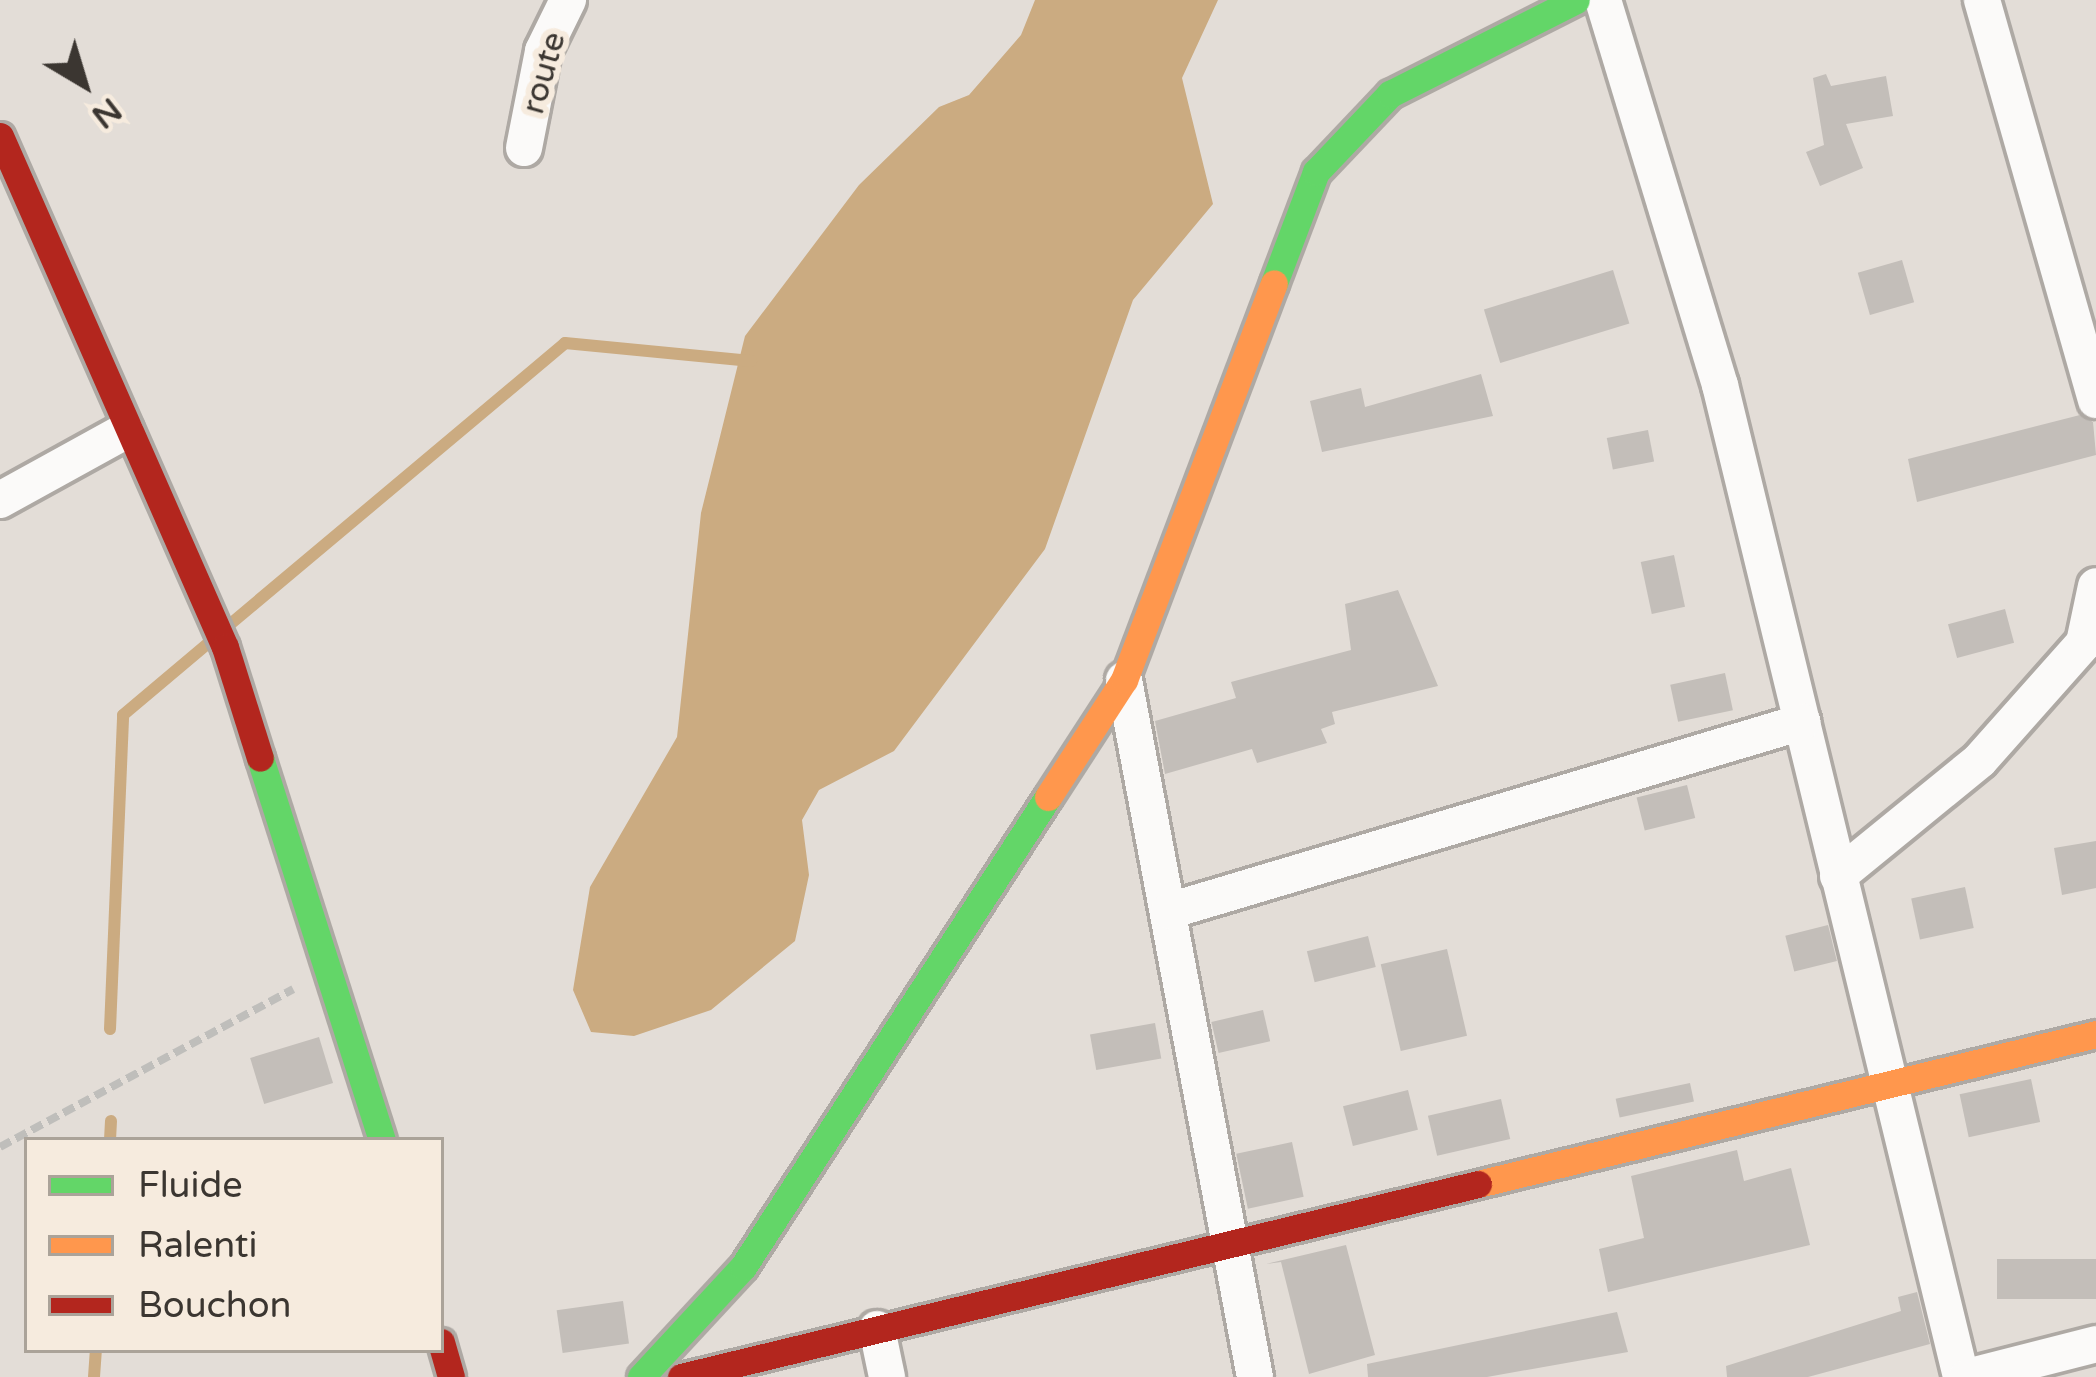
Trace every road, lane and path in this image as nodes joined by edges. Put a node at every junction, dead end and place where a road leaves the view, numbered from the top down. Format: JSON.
{"nodes":[{"id":1,"x":568,"y":0,"type":"edge"},
{"id":2,"x":1576,"y":0,"type":"edge"},
{"id":3,"x":1603,"y":0,"type":"edge"},
{"id":4,"x":1982,"y":0,"type":"edge"},
{"id":5,"x":0,"y":136,"type":"edge"},
{"id":6,"x":524,"y":148,"type":"dead end"},
{"id":7,"x":2096,"y":400,"type":"edge"},
{"id":8,"x":125,"y":431,"type":"junction"},
{"id":9,"x":0,"y":500,"type":"edge"},
{"id":10,"x":2096,"y":586,"type":"edge"},
{"id":11,"x":1124,"y":680,"type":"junction"},
{"id":12,"x":1802,"y":722,"type":"junction"},
{"id":13,"x":1838,"y":876,"type":"junction"},
{"id":14,"x":1168,"y":911,"type":"junction"},
{"id":15,"x":331,"y":969,"type":"junction"},
{"id":16,"x":2096,"y":1034,"type":"edge"},
{"id":17,"x":1889,"y":1084,"type":"junction"},
{"id":18,"x":381,"y":1137,"type":"edge"},
{"id":19,"x":0,"y":1147,"type":"edge"},
{"id":20,"x":1228,"y":1250,"type":"junction"},
{"id":21,"x":877,"y":1329,"type":"junction"},
{"id":22,"x":2096,"y":1344,"type":"edge"},
{"id":23,"x":640,"y":1377,"type":"edge"},
{"id":24,"x":681,"y":1377,"type":"edge"},
{"id":25,"x":887,"y":1377,"type":"edge"},
{"id":26,"x":1255,"y":1377,"type":"edge"},
{"id":27,"x":1964,"y":1377,"type":"edge"}],
"edges":[{"from":1,"to":6,"type":"street","name":"route"},
{"from":2,"to":11,"type":"street"},
{"from":3,"to":12,"type":"street"},
{"from":4,"to":7,"type":"street"},
{"from":5,"to":8,"type":"street"},
{"from":8,"to":9,"type":"street"},
{"from":8,"to":15,"type":"street"},
{"from":10,"to":13,"type":"street"},
{"from":11,"to":14,"type":"street"},
{"from":11,"to":23,"type":"street"},
{"from":12,"to":13,"type":"street"},
{"from":12,"to":14,"type":"street"},
{"from":13,"to":17,"type":"street"},
{"from":14,"to":20,"type":"street"},
{"from":15,"to":18,"type":"street"},
{"from":15,"to":19,"type":"path"},
{"from":16,"to":17,"type":"street"},
{"from":17,"to":20,"type":"street"},
{"from":17,"to":27,"type":"street"},
{"from":20,"to":21,"type":"street"},
{"from":20,"to":26,"type":"street"},
{"from":21,"to":24,"type":"street"},
{"from":21,"to":25,"type":"street"},
{"from":22,"to":27,"type":"street"}]}
